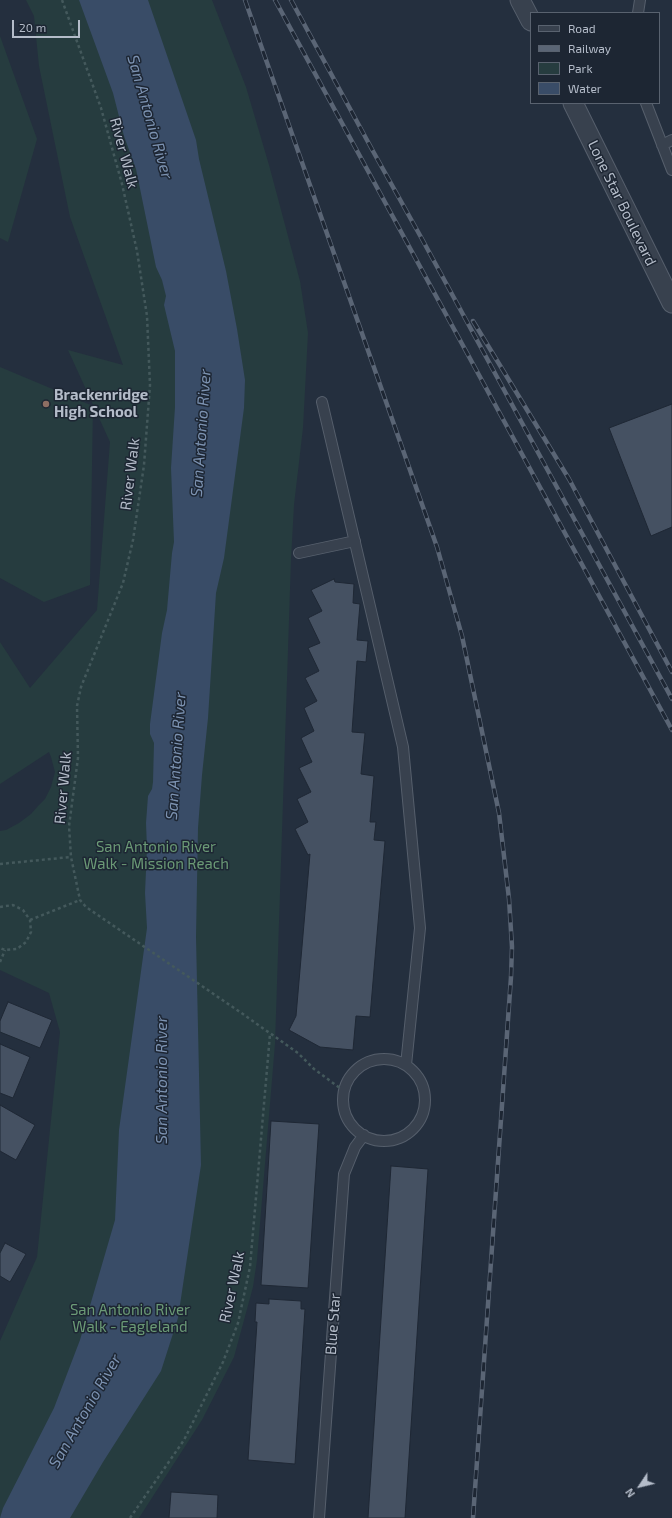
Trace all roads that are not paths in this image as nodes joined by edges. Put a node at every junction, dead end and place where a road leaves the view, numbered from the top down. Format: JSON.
{"nodes":[{"id":1,"x":520,"y":0,"type":"edge"},
{"id":2,"x":640,"y":0,"type":"edge"},
{"id":3,"x":638,"y":12,"type":"edge"},
{"id":4,"x":530,"y":19,"type":"edge"},
{"id":5,"x":572,"y":104,"type":"edge"},
{"id":6,"x":646,"y":104,"type":"edge"},
{"id":7,"x":672,"y":140,"type":"edge"},
{"id":8,"x":662,"y":145,"type":"junction"},
{"id":9,"x":672,"y":170,"type":"edge"},
{"id":10,"x":672,"y":303,"type":"edge"},
{"id":11,"x":322,"y":402,"type":"dead end"},
{"id":12,"x":355,"y":541,"type":"junction"},
{"id":13,"x":299,"y":552,"type":"dead end"},
{"id":14,"x":406,"y":1065,"type":"junction"},
{"id":15,"x":364,"y":1135,"type":"junction"},
{"id":16,"x":319,"y":1518,"type":"edge"}],
"edges":[{"from":1,"to":4,"type":"street"},
{"from":2,"to":3,"type":"lane"},
{"from":5,"to":10,"type":"street","name":"Lone Star Boulevard"},
{"from":6,"to":8,"type":"lane"},
{"from":7,"to":8,"type":"lane"},
{"from":8,"to":9,"type":"lane"},
{"from":11,"to":12,"type":"lane"},
{"from":12,"to":13,"type":"lane"},
{"from":12,"to":14,"type":"lane"},
{"from":14,"to":15,"type":"lane"},
{"from":14,"to":15,"type":"lane"},
{"from":15,"to":16,"type":"lane","name":"Blue Star"}]}
